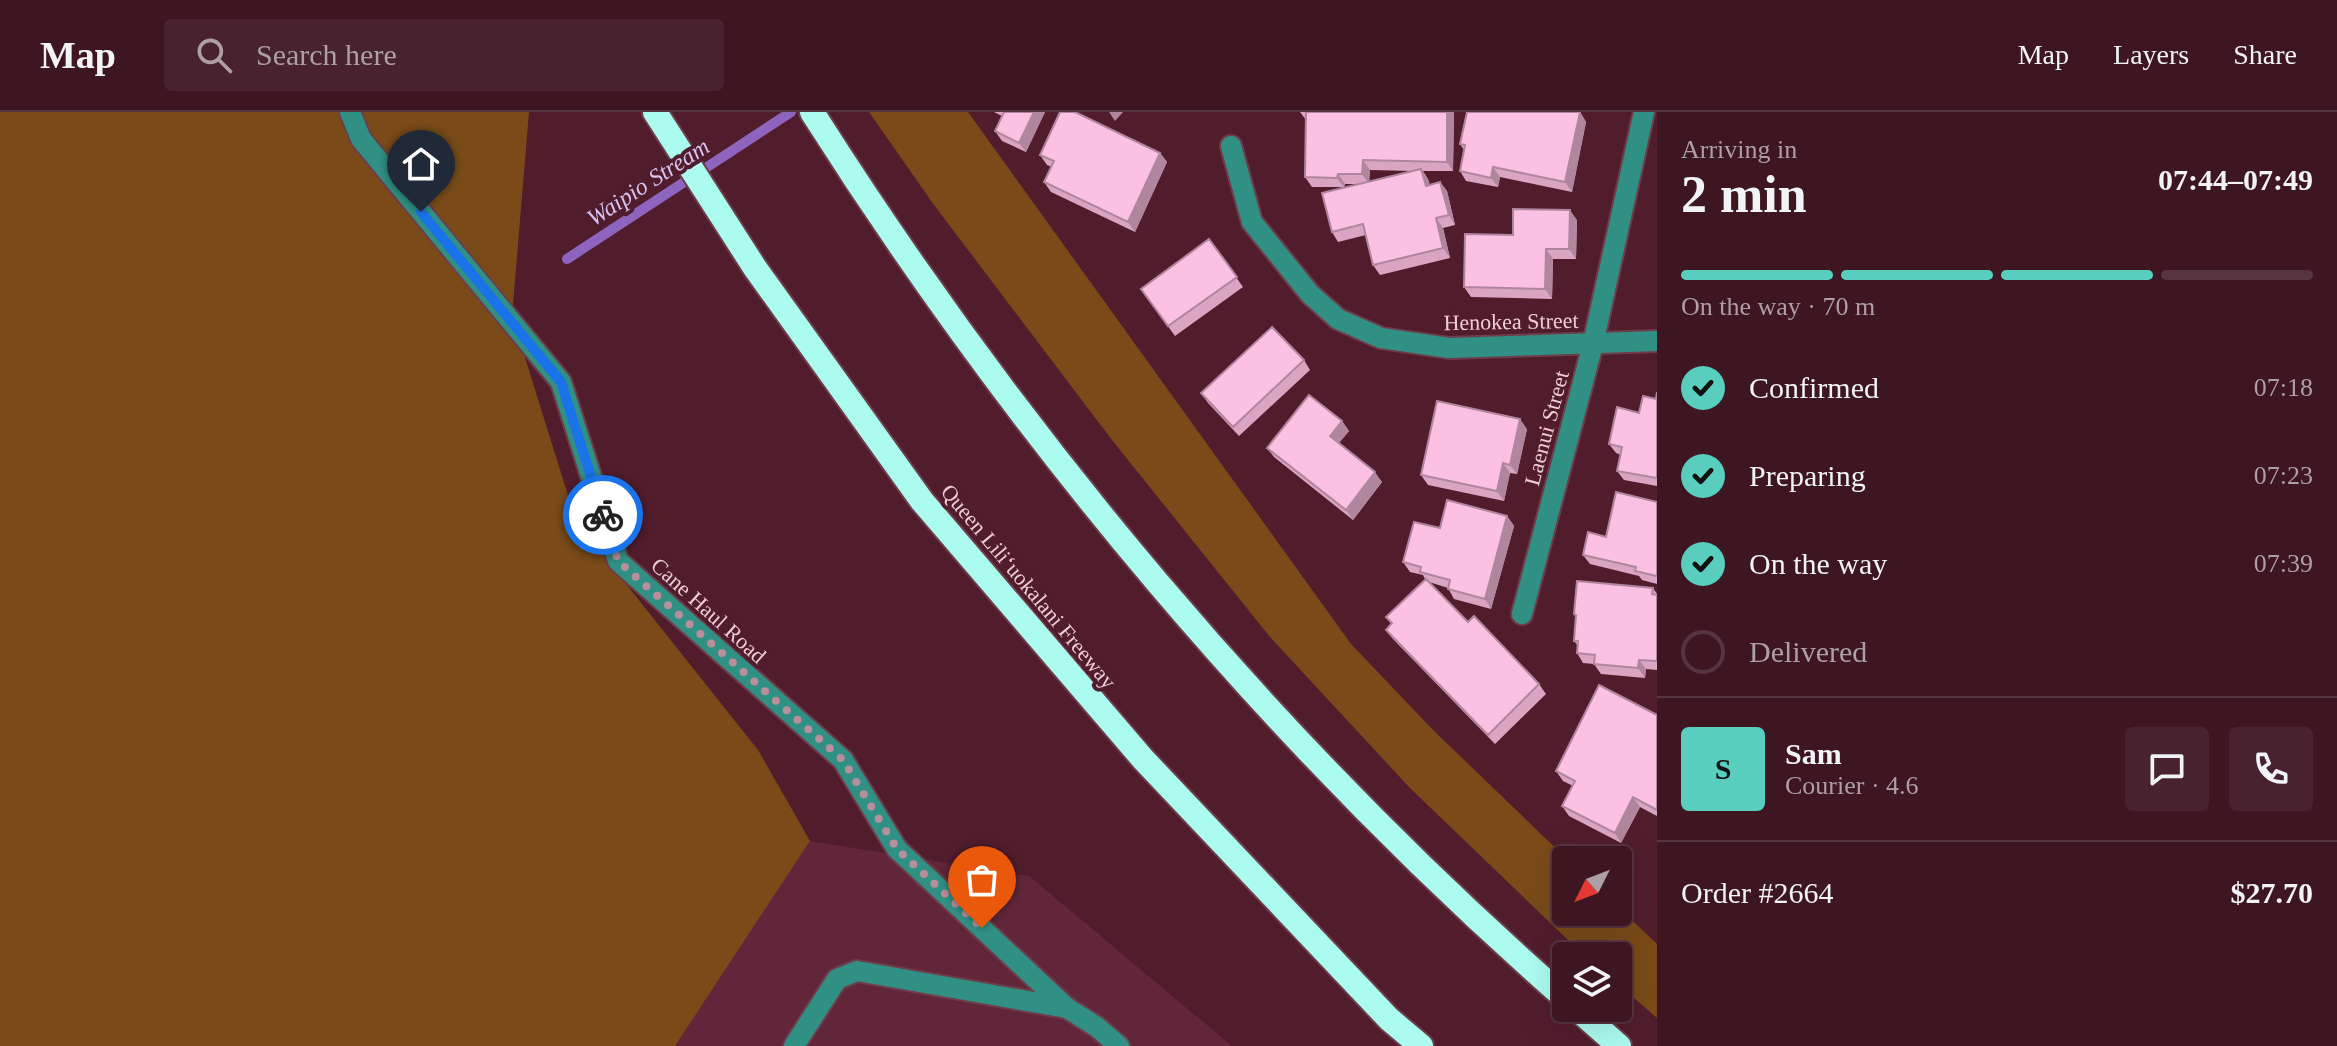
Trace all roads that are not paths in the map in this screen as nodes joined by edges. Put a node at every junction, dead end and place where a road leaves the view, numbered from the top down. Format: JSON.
{"nodes":[{"id":1,"x":350,"y":112,"type":"edge"},
{"id":2,"x":655,"y":112,"type":"edge"},
{"id":3,"x":812,"y":112,"type":"edge"},
{"id":4,"x":1644,"y":112,"type":"edge"},
{"id":5,"x":1231,"y":146,"type":"dead end"},
{"id":6,"x":1657,"y":341,"type":"edge"},
{"id":7,"x":1593,"y":344,"type":"junction"},
{"id":8,"x":1522,"y":614,"type":"dead end"},
{"id":9,"x":1552,"y":987,"type":"edge"},
{"id":10,"x":1067,"y":1008,"type":"junction"},
{"id":11,"x":1592,"y":1022,"type":"edge"},
{"id":12,"x":794,"y":1046,"type":"edge"},
{"id":13,"x":1119,"y":1046,"type":"edge"},
{"id":14,"x":1421,"y":1046,"type":"edge"},
{"id":15,"x":1619,"y":1046,"type":"edge"}],
"edges":[{"from":1,"to":10,"type":"street","name":"Cane Haul Road"},
{"from":2,"to":14,"type":"highway","name":"Queen Liliʻuokalani Freeway"},
{"from":3,"to":9,"type":"highway"},
{"from":4,"to":7,"type":"street","name":"Laenui Street"},
{"from":5,"to":7,"type":"street","name":"Henokea Street"},
{"from":6,"to":7,"type":"street","name":"Henokea Street"},
{"from":7,"to":8,"type":"street","name":"Laenui Street"},
{"from":10,"to":12,"type":"street"},
{"from":10,"to":13,"type":"street"},
{"from":11,"to":15,"type":"highway"}]}
